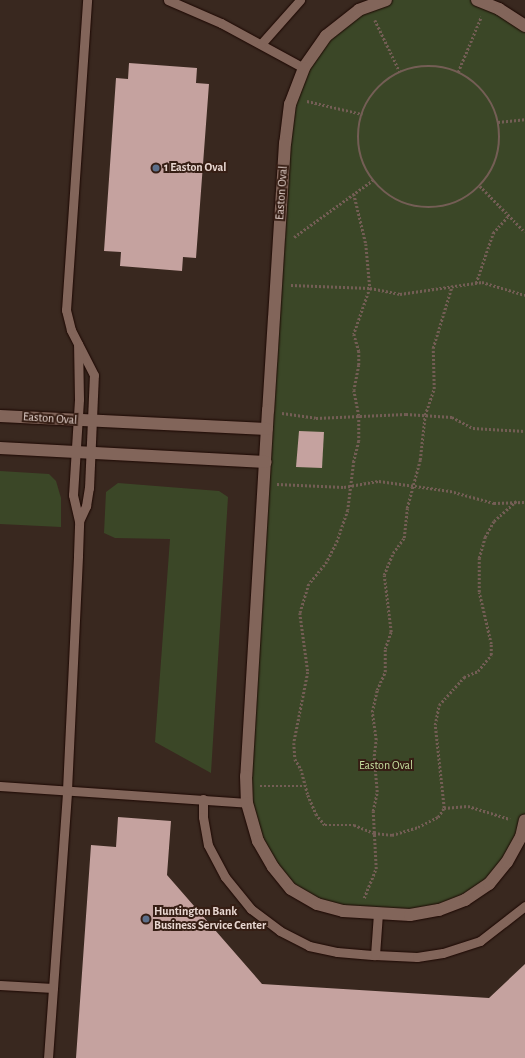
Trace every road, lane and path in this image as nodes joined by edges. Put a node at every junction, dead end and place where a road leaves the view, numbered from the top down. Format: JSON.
{"nodes":[{"id":1,"x":87,"y":0,"type":"edge"},
{"id":2,"x":168,"y":0,"type":"edge"},
{"id":3,"x":300,"y":0,"type":"edge"},
{"id":4,"x":386,"y":0,"type":"edge"},
{"id":5,"x":481,"y":2,"type":"edge"},
{"id":6,"x":369,"y":6,"type":"junction"},
{"id":7,"x":525,"y":26,"type":"edge"},
{"id":8,"x":260,"y":44,"type":"junction"},
{"id":9,"x":304,"y":68,"type":"junction"},
{"id":10,"x":400,"y":72,"type":"junction"},
{"id":11,"x":458,"y":72,"type":"junction"},
{"id":12,"x":293,"y":97,"type":"junction"},
{"id":13,"x":362,"y":114,"type":"junction"},
{"id":14,"x":525,"y":119,"type":"edge"},
{"id":15,"x":498,"y":122,"type":"junction"},
{"id":16,"x":373,"y":180,"type":"junction"},
{"id":17,"x":480,"y":186,"type":"junction"},
{"id":18,"x":354,"y":194,"type":"junction"},
{"id":19,"x":509,"y":215,"type":"junction"},
{"id":20,"x":525,"y":232,"type":"edge"},
{"id":21,"x":278,"y":249,"type":"junction"},
{"id":22,"x":476,"y":283,"type":"junction"},
{"id":23,"x":276,"y":284,"type":"junction"},
{"id":24,"x":452,"y":286,"type":"junction"},
{"id":25,"x":370,"y":288,"type":"junction"},
{"id":26,"x":525,"y":294,"type":"edge"},
{"id":27,"x":78,"y":344,"type":"junction"},
{"id":28,"x":268,"y":410,"type":"junction"},
{"id":29,"x":425,"y":415,"type":"junction"},
{"id":30,"x":0,"y":416,"type":"edge"},
{"id":31,"x":360,"y":416,"type":"junction"},
{"id":32,"x":76,"y":420,"type":"junction"},
{"id":33,"x":92,"y":422,"type":"junction"},
{"id":34,"x":267,"y":429,"type":"junction"},
{"id":35,"x":525,"y":431,"type":"edge"},
{"id":36,"x":0,"y":448,"type":"edge"},
{"id":37,"x":75,"y":452,"type":"junction"},
{"id":38,"x":91,"y":454,"type":"junction"},
{"id":39,"x":266,"y":462,"type":"junction"},
{"id":40,"x":264,"y":483,"type":"junction"},
{"id":41,"x":352,"y":486,"type":"junction"},
{"id":42,"x":413,"y":487,"type":"junction"},
{"id":43,"x":516,"y":501,"type":"junction"},
{"id":44,"x":525,"y":502,"type":"edge"},
{"id":45,"x":79,"y":521,"type":"junction"},
{"id":46,"x":0,"y":786,"type":"edge"},
{"id":47,"x":247,"y":786,"type":"junction"},
{"id":48,"x":306,"y":786,"type":"junction"},
{"id":49,"x":67,"y":790,"type":"junction"},
{"id":50,"x":203,"y":799,"type":"junction"},
{"id":51,"x":247,"y":803,"type":"junction"},
{"id":52,"x":444,"y":808,"type":"junction"},
{"id":53,"x":525,"y":822,"type":"edge"},
{"id":54,"x":374,"y":833,"type":"junction"},
{"id":55,"x":525,"y":906,"type":"edge"},
{"id":56,"x":359,"y":912,"type":"junction"},
{"id":57,"x":378,"y":913,"type":"junction"},
{"id":58,"x":375,"y":955,"type":"junction"},
{"id":59,"x":0,"y":984,"type":"edge"},
{"id":60,"x":53,"y":988,"type":"junction"},
{"id":61,"x":48,"y":1058,"type":"edge"}],
"edges":[{"from":1,"to":27,"type":"lane"},
{"from":2,"to":8,"type":"lane"},
{"from":3,"to":8,"type":"lane"},
{"from":4,"to":6,"type":"street","name":"Easton Oval"},
{"from":5,"to":7,"type":"street"},
{"from":5,"to":11,"type":"path"},
{"from":6,"to":9,"type":"street","name":"Easton Oval"},
{"from":6,"to":10,"type":"path"},
{"from":8,"to":9,"type":"lane"},
{"from":9,"to":12,"type":"street","name":"Easton Oval"},
{"from":10,"to":11,"type":"path"},
{"from":10,"to":13,"type":"path"},
{"from":11,"to":15,"type":"path"},
{"from":12,"to":13,"type":"path"},
{"from":12,"to":21,"type":"street","name":"Easton Oval"},
{"from":13,"to":16,"type":"path"},
{"from":14,"to":15,"type":"path"},
{"from":15,"to":17,"type":"path"},
{"from":16,"to":17,"type":"path"},
{"from":16,"to":18,"type":"path"},
{"from":17,"to":19,"type":"path"},
{"from":18,"to":21,"type":"path"},
{"from":18,"to":25,"type":"path"},
{"from":19,"to":20,"type":"path"},
{"from":19,"to":22,"type":"path"},
{"from":21,"to":23,"type":"street","name":"Easton Oval"},
{"from":22,"to":24,"type":"path"},
{"from":22,"to":26,"type":"path"},
{"from":23,"to":25,"type":"path"},
{"from":23,"to":28,"type":"street","name":"Easton Oval"},
{"from":24,"to":25,"type":"path"},
{"from":24,"to":29,"type":"path"},
{"from":25,"to":31,"type":"path"},
{"from":27,"to":32,"type":"lane"},
{"from":27,"to":33,"type":"lane"},
{"from":28,"to":31,"type":"path"},
{"from":28,"to":34,"type":"street","name":"Easton Oval"},
{"from":29,"to":31,"type":"path"},
{"from":29,"to":35,"type":"path"},
{"from":29,"to":42,"type":"path"},
{"from":30,"to":32,"type":"street","name":"Easton Oval"},
{"from":31,"to":41,"type":"path"},
{"from":32,"to":33,"type":"street","name":"Easton Oval"},
{"from":32,"to":37,"type":"lane"},
{"from":33,"to":34,"type":"street","name":"Easton Oval"},
{"from":33,"to":38,"type":"lane"},
{"from":34,"to":39,"type":"street","name":"Easton Oval"},
{"from":36,"to":37,"type":"street"},
{"from":37,"to":38,"type":"street"},
{"from":37,"to":45,"type":"lane"},
{"from":38,"to":39,"type":"street"},
{"from":38,"to":45,"type":"lane"},
{"from":39,"to":40,"type":"street","name":"Easton Oval"},
{"from":40,"to":41,"type":"path"},
{"from":40,"to":47,"type":"street","name":"Easton Oval"},
{"from":41,"to":42,"type":"path"},
{"from":41,"to":48,"type":"path"},
{"from":42,"to":43,"type":"path"},
{"from":42,"to":54,"type":"path"},
{"from":43,"to":44,"type":"path"},
{"from":43,"to":52,"type":"path"},
{"from":45,"to":49,"type":"lane"},
{"from":46,"to":49,"type":"lane"},
{"from":47,"to":48,"type":"path"},
{"from":47,"to":51,"type":"street","name":"Easton Oval"},
{"from":48,"to":54,"type":"path"},
{"from":49,"to":50,"type":"lane"},
{"from":49,"to":60,"type":"lane"},
{"from":50,"to":51,"type":"lane"},
{"from":50,"to":58,"type":"lane"},
{"from":51,"to":56,"type":"street","name":"Easton Oval"},
{"from":52,"to":53,"type":"path"},
{"from":52,"to":54,"type":"path"},
{"from":53,"to":57,"type":"street","name":"Easton Oval"},
{"from":54,"to":56,"type":"path"},
{"from":55,"to":58,"type":"lane"},
{"from":56,"to":57,"type":"street","name":"Easton Oval"},
{"from":57,"to":58,"type":"lane"},
{"from":59,"to":60,"type":"lane"},
{"from":60,"to":61,"type":"lane"}]}
